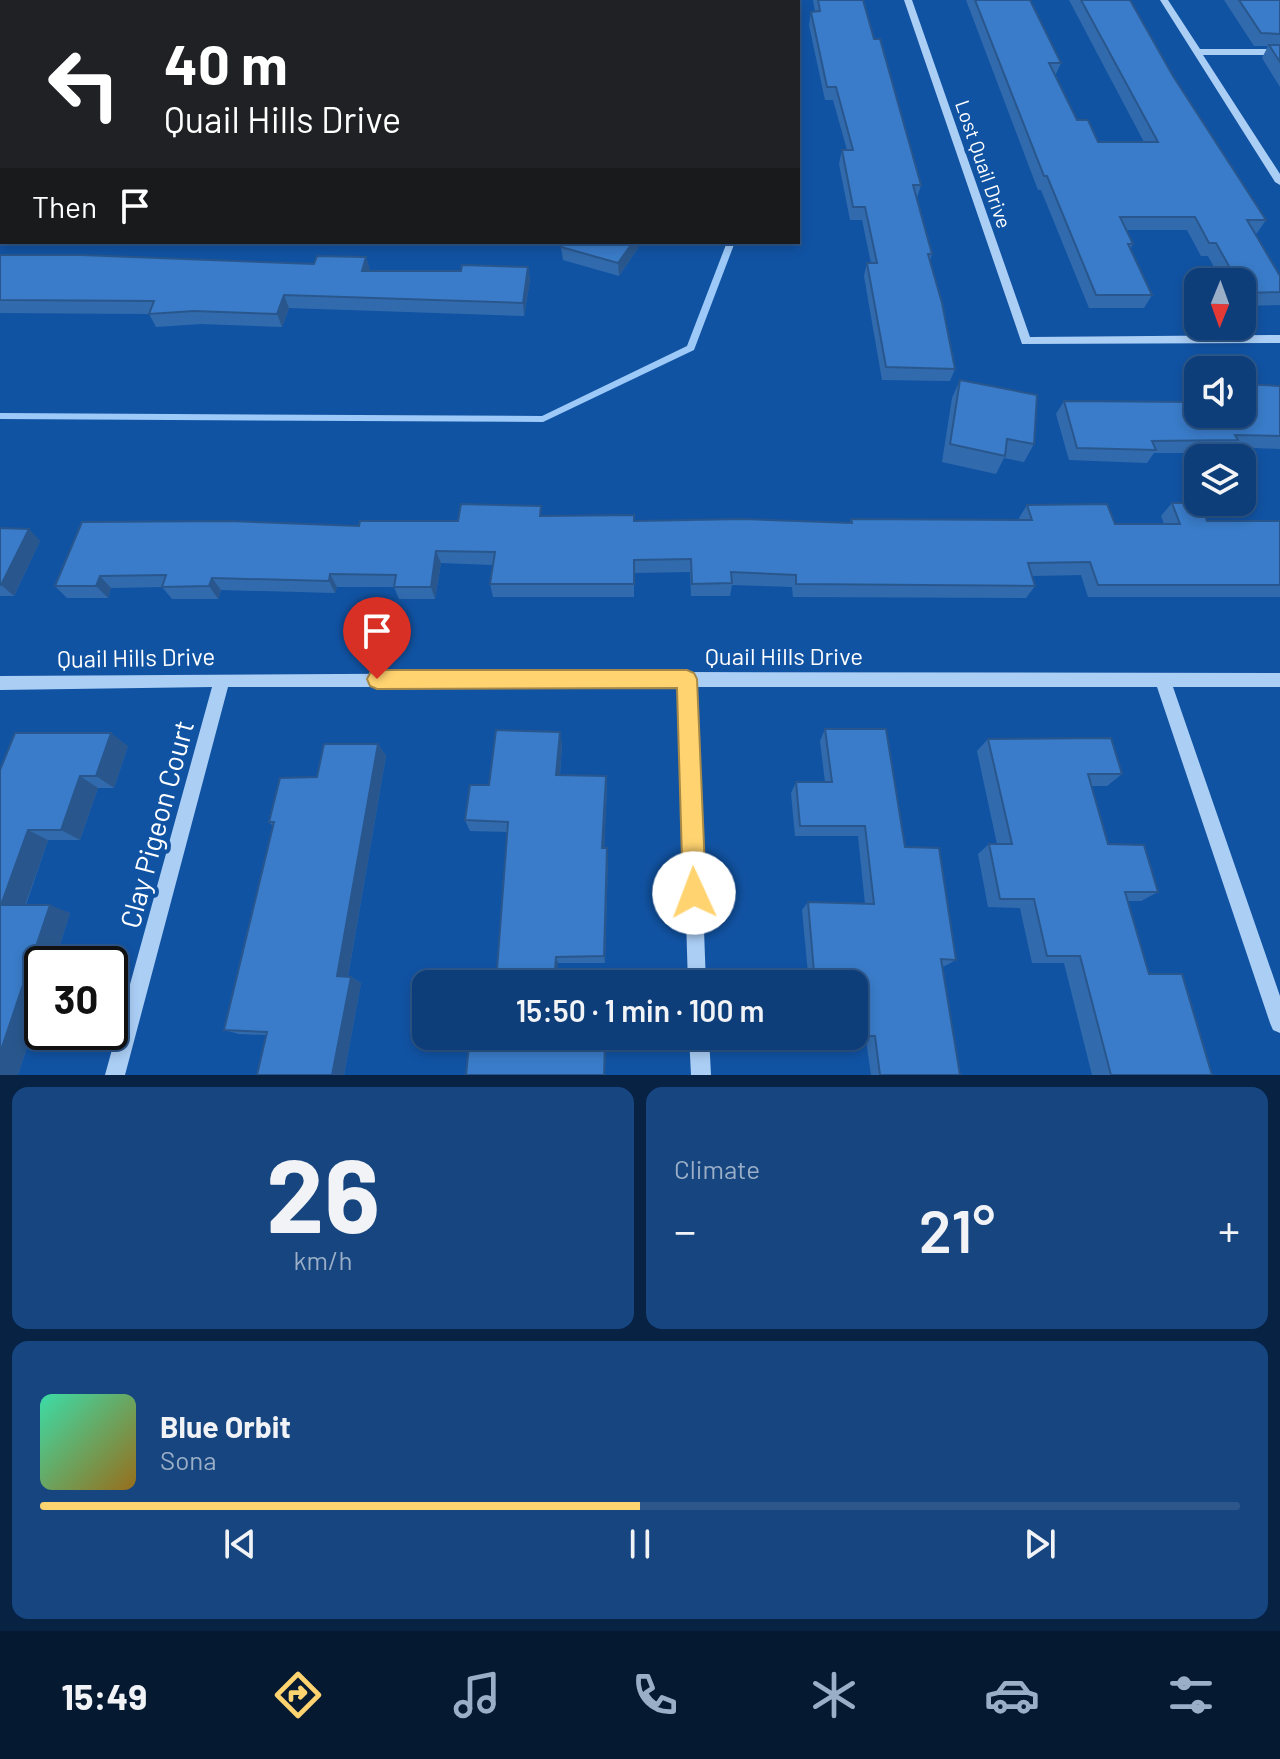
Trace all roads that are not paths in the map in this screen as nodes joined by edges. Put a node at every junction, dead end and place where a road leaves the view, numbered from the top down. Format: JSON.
{"nodes":[{"id":1,"x":908,"y":0,"type":"edge"},
{"id":2,"x":1164,"y":0,"type":"edge"},
{"id":3,"x":1197,"y":52,"type":"junction"},
{"id":4,"x":1280,"y":52,"type":"edge"},
{"id":5,"x":1280,"y":182,"type":"edge"},
{"id":6,"x":1280,"y":339,"type":"edge"},
{"id":7,"x":687,"y":679,"type":"junction"},
{"id":8,"x":222,"y":680,"type":"junction"},
{"id":9,"x":1280,"y":680,"type":"edge"},
{"id":10,"x":1163,"y":681,"type":"junction"},
{"id":11,"x":0,"y":683,"type":"edge"},
{"id":12,"x":697,"y":970,"type":"edge"},
{"id":13,"x":1280,"y":1023,"type":"edge"},
{"id":14,"x":700,"y":1050,"type":"edge"},
{"id":15,"x":115,"y":1075,"type":"edge"},
{"id":16,"x":701,"y":1075,"type":"edge"}],
"edges":[{"from":1,"to":6,"type":"street","name":"Lost Quail Drive"},
{"from":2,"to":3,"type":"street"},
{"from":3,"to":4,"type":"street"},
{"from":3,"to":5,"type":"street"},
{"from":7,"to":8,"type":"street","name":"Quail Hills Drive"},
{"from":7,"to":10,"type":"street","name":"Quail Hills Drive"},
{"from":7,"to":12,"type":"street"},
{"from":8,"to":11,"type":"street","name":"Quail Hills Drive"},
{"from":8,"to":15,"type":"street","name":"Clay Pigeon Court"},
{"from":9,"to":10,"type":"street","name":"Quail Hills Drive"},
{"from":10,"to":13,"type":"street"},
{"from":14,"to":16,"type":"street"}]}
